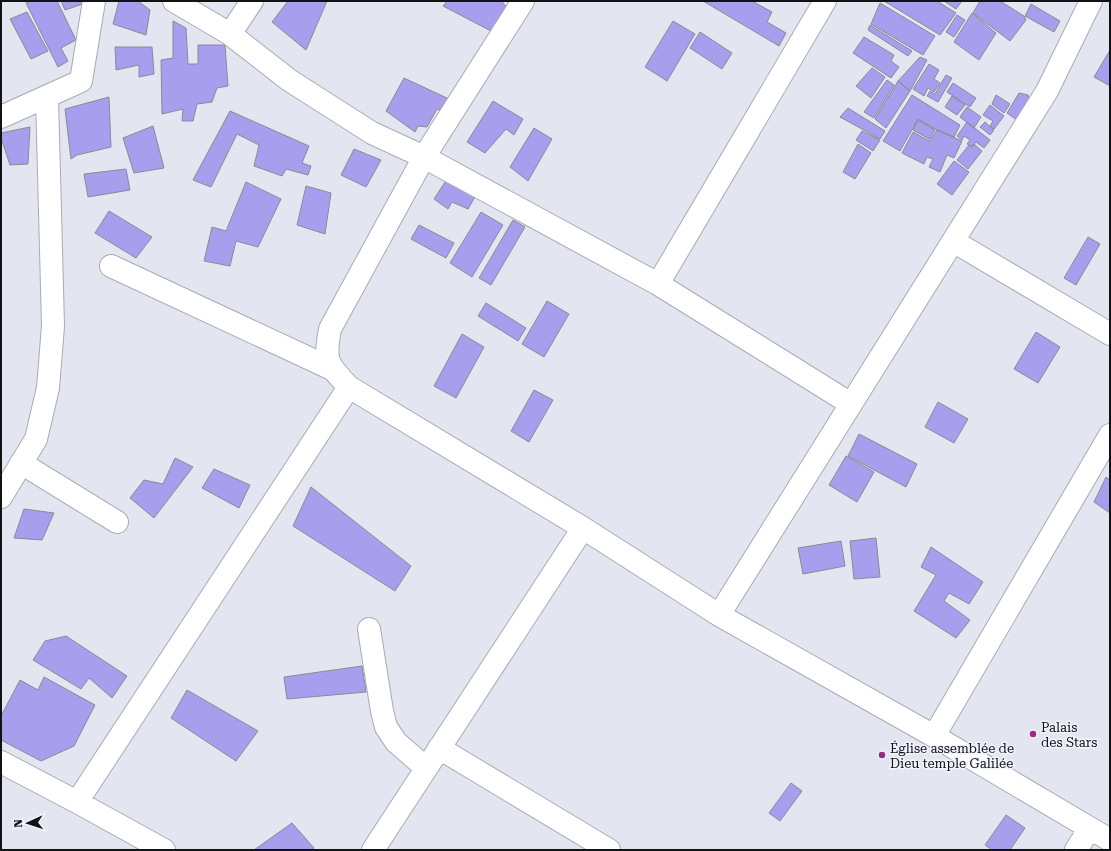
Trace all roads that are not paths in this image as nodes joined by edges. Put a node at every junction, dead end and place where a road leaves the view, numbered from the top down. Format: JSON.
{"nodes":[{"id":1,"x":94,"y":1,"type":"edge"},
{"id":2,"x":174,"y":1,"type":"edge"},
{"id":3,"x":252,"y":1,"type":"edge"},
{"id":4,"x":524,"y":1,"type":"edge"},
{"id":5,"x":824,"y":1,"type":"edge"},
{"id":6,"x":1091,"y":1,"type":"edge"},
{"id":7,"x":230,"y":34,"type":"junction"},
{"id":8,"x":47,"y":97,"type":"junction"},
{"id":9,"x":1,"y":117,"type":"edge"},
{"id":10,"x":424,"y":157,"type":"junction"},
{"id":11,"x":953,"y":241,"type":"junction"},
{"id":12,"x":111,"y":266,"type":"dead end"},
{"id":13,"x":658,"y":284,"type":"junction"},
{"id":14,"x":1110,"y":334,"type":"edge"},
{"id":15,"x":332,"y":369,"type":"junction"},
{"id":16,"x":349,"y":387,"type":"junction"},
{"id":17,"x":851,"y":404,"type":"junction"},
{"id":18,"x":1110,"y":435,"type":"edge"},
{"id":19,"x":21,"y":464,"type":"junction"},
{"id":20,"x":1,"y":497,"type":"edge"},
{"id":21,"x":117,"y":522,"type":"dead end"},
{"id":22,"x":583,"y":528,"type":"junction"},
{"id":23,"x":719,"y":615,"type":"junction"},
{"id":24,"x":369,"y":629,"type":"dead end"},
{"id":25,"x":934,"y":736,"type":"junction"},
{"id":26,"x":439,"y":748,"type":"junction"},
{"id":27,"x":1,"y":762,"type":"edge"},
{"id":28,"x":426,"y":768,"type":"junction"},
{"id":29,"x":77,"y":802,"type":"junction"},
{"id":30,"x":1090,"y":828,"type":"junction"},
{"id":31,"x":1110,"y":840,"type":"edge"},
{"id":32,"x":164,"y":850,"type":"edge"},
{"id":33,"x":372,"y":850,"type":"edge"},
{"id":34,"x":609,"y":850,"type":"edge"},
{"id":35,"x":1076,"y":850,"type":"edge"}],
"edges":[{"from":1,"to":8,"type":"street"},
{"from":2,"to":7,"type":"street"},
{"from":3,"to":7,"type":"street"},
{"from":4,"to":10,"type":"street"},
{"from":5,"to":13,"type":"street"},
{"from":6,"to":11,"type":"street"},
{"from":7,"to":10,"type":"street"},
{"from":8,"to":9,"type":"street"},
{"from":8,"to":19,"type":"street"},
{"from":10,"to":13,"type":"street"},
{"from":10,"to":15,"type":"street"},
{"from":11,"to":14,"type":"street"},
{"from":11,"to":17,"type":"street"},
{"from":12,"to":15,"type":"street"},
{"from":13,"to":17,"type":"street"},
{"from":15,"to":16,"type":"street"},
{"from":16,"to":22,"type":"street"},
{"from":16,"to":29,"type":"street"},
{"from":17,"to":23,"type":"street"},
{"from":18,"to":25,"type":"street"},
{"from":19,"to":20,"type":"street"},
{"from":19,"to":21,"type":"street"},
{"from":22,"to":23,"type":"street"},
{"from":22,"to":26,"type":"street"},
{"from":23,"to":25,"type":"street"},
{"from":24,"to":28,"type":"street"},
{"from":25,"to":30,"type":"street"},
{"from":26,"to":28,"type":"street"},
{"from":26,"to":34,"type":"street"},
{"from":27,"to":29,"type":"street"},
{"from":28,"to":33,"type":"street"},
{"from":29,"to":32,"type":"street"},
{"from":30,"to":31,"type":"street"},
{"from":30,"to":35,"type":"street"}]}
